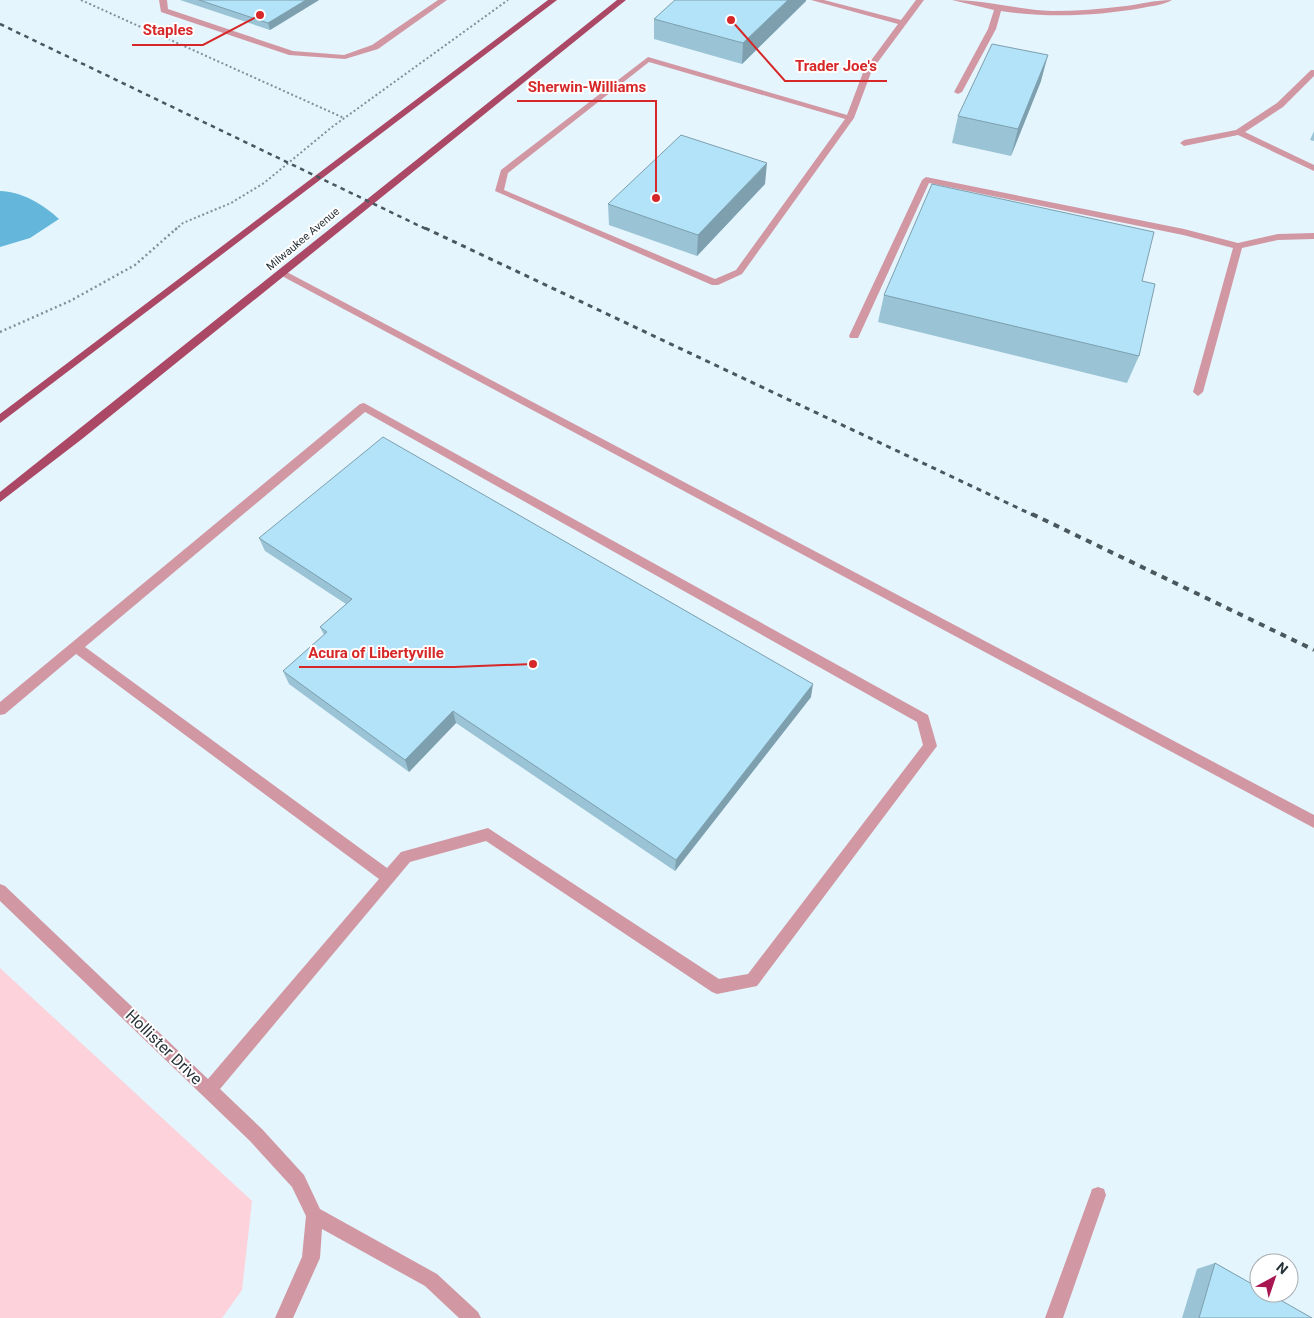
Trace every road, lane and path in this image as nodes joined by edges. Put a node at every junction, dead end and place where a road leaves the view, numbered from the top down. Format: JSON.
{"nodes":[{"id":1,"x":81,"y":0,"type":"edge"},
{"id":2,"x":163,"y":0,"type":"edge"},
{"id":3,"x":443,"y":0,"type":"edge"},
{"id":4,"x":508,"y":0,"type":"edge"},
{"id":5,"x":554,"y":0,"type":"edge"},
{"id":6,"x":622,"y":0,"type":"edge"},
{"id":7,"x":815,"y":0,"type":"edge"},
{"id":8,"x":920,"y":0,"type":"edge"},
{"id":9,"x":956,"y":0,"type":"edge"},
{"id":10,"x":1168,"y":0,"type":"edge"},
{"id":11,"x":998,"y":8,"type":"junction"},
{"id":12,"x":903,"y":23,"type":"junction"},
{"id":13,"x":154,"y":33,"type":"dead end"},
{"id":14,"x":163,"y":37,"type":"dead end"},
{"id":15,"x":1314,"y":72,"type":"edge"},
{"id":16,"x":958,"y":92,"type":"dead end"},
{"id":17,"x":344,"y":118,"type":"junction"},
{"id":18,"x":850,"y":118,"type":"junction"},
{"id":19,"x":1239,"y":132,"type":"junction"},
{"id":20,"x":1184,"y":143,"type":"dead end"},
{"id":21,"x":1314,"y":168,"type":"edge"},
{"id":22,"x":1314,"y":236,"type":"edge"},
{"id":23,"x":1238,"y":246,"type":"junction"},
{"id":24,"x":283,"y":273,"type":"junction"},
{"id":25,"x":0,"y":332,"type":"edge"},
{"id":26,"x":854,"y":336,"type":"dead end"},
{"id":27,"x":1198,"y":392,"type":"dead end"},
{"id":28,"x":0,"y":419,"type":"edge"},
{"id":29,"x":0,"y":498,"type":"edge"},
{"id":30,"x":76,"y":647,"type":"junction"},
{"id":31,"x":0,"y":710,"type":"edge"},
{"id":32,"x":1314,"y":822,"type":"edge"},
{"id":33,"x":388,"y":878,"type":"junction"},
{"id":34,"x":0,"y":892,"type":"edge"},
{"id":35,"x":209,"y":1090,"type":"junction"},
{"id":36,"x":1098,"y":1195,"type":"dead end"},
{"id":37,"x":314,"y":1214,"type":"junction"},
{"id":38,"x":284,"y":1318,"type":"edge"},
{"id":39,"x":472,"y":1318,"type":"edge"},
{"id":40,"x":1054,"y":1318,"type":"edge"}],
"edges":[{"from":1,"to":13,"type":"path"},
{"from":2,"to":3,"type":"street"},
{"from":4,"to":17,"type":"path"},
{"from":5,"to":28,"type":"main road"},
{"from":6,"to":24,"type":"main road","name":"Milwaukee Avenue"},
{"from":7,"to":12,"type":"street"},
{"from":8,"to":12,"type":"street"},
{"from":9,"to":11,"type":"street"},
{"from":10,"to":11,"type":"street"},
{"from":11,"to":16,"type":"street"},
{"from":12,"to":18,"type":"street"},
{"from":14,"to":17,"type":"path"},
{"from":15,"to":19,"type":"street"},
{"from":17,"to":25,"type":"path"},
{"from":18,"to":18,"type":"street"},
{"from":19,"to":20,"type":"street"},
{"from":19,"to":21,"type":"street"},
{"from":22,"to":23,"type":"street"},
{"from":23,"to":26,"type":"street"},
{"from":23,"to":27,"type":"street"},
{"from":24,"to":29,"type":"main road","name":"Milwaukee Avenue"},
{"from":24,"to":32,"type":"street"},
{"from":30,"to":31,"type":"street"},
{"from":30,"to":33,"type":"street"},
{"from":30,"to":33,"type":"street"},
{"from":33,"to":35,"type":"street"},
{"from":34,"to":35,"type":"street","name":"Hollister Drive"},
{"from":35,"to":37,"type":"street","name":"Hollister Drive"},
{"from":36,"to":40,"type":"street"},
{"from":37,"to":38,"type":"street","name":"Hollister Drive"},
{"from":37,"to":39,"type":"street"}]}
